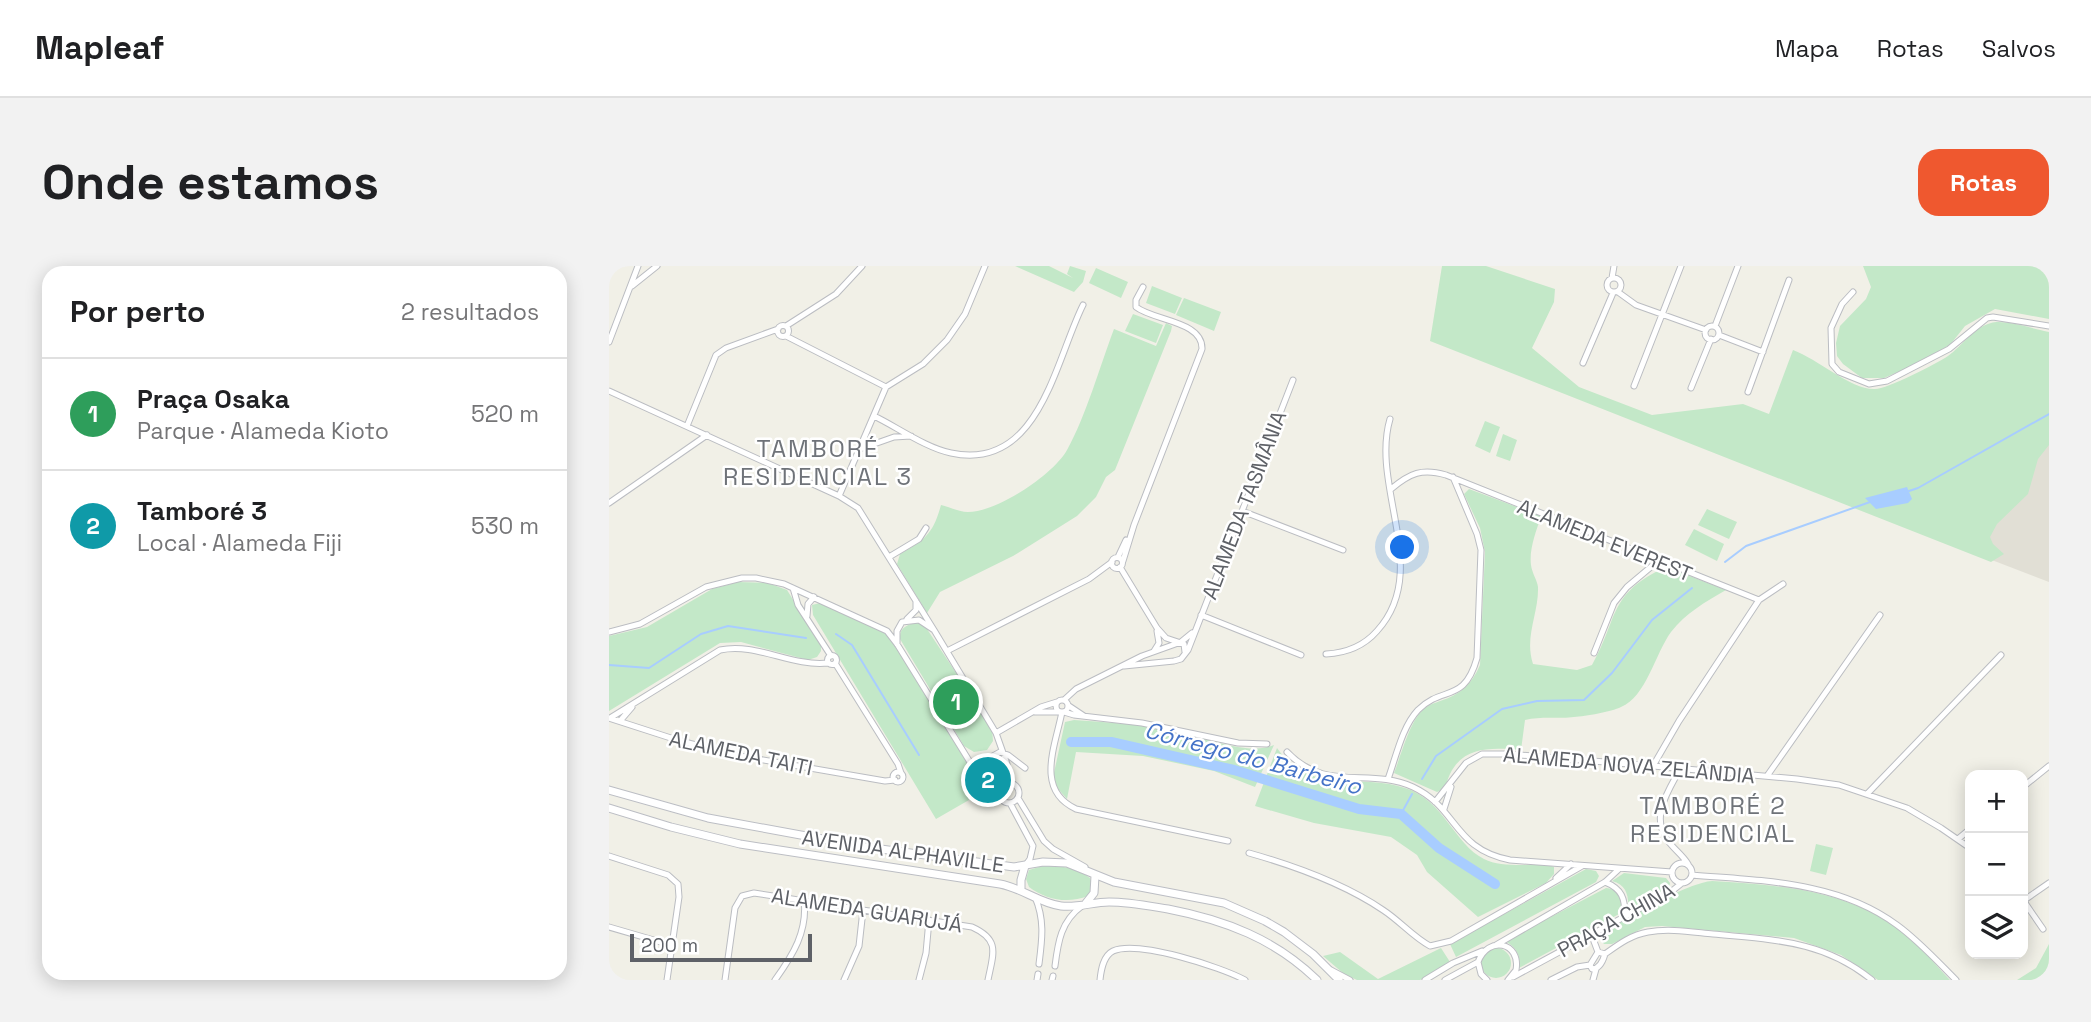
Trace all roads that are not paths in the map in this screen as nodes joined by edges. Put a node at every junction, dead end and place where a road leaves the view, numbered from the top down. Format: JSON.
{"nodes":[{"id":1,"x":638,"y":266,"type":"edge"},
{"id":2,"x":657,"y":266,"type":"edge"},
{"id":3,"x":862,"y":266,"type":"edge"},
{"id":4,"x":985,"y":266,"type":"edge"},
{"id":5,"x":1614,"y":266,"type":"edge"},
{"id":6,"x":1681,"y":266,"type":"edge"},
{"id":7,"x":1738,"y":266,"type":"edge"},
{"id":8,"x":1612,"y":278,"type":"junction"},
{"id":9,"x":1790,"y":280,"type":"dead end"},
{"id":10,"x":1143,"y":287,"type":"dead end"},
{"id":11,"x":630,"y":288,"type":"junction"},
{"id":12,"x":1853,"y":292,"type":"dead end"},
{"id":13,"x":1615,"y":293,"type":"junction"},
{"id":14,"x":1083,"y":305,"type":"dead end"},
{"id":15,"x":1663,"y":315,"type":"junction"},
{"id":16,"x":786,"y":326,"type":"junction"},
{"id":17,"x":1715,"y":326,"type":"junction"},
{"id":18,"x":2049,"y":326,"type":"edge"},
{"id":19,"x":778,"y":329,"type":"junction"},
{"id":20,"x":1706,"y":330,"type":"junction"},
{"id":21,"x":1719,"y":335,"type":"junction"},
{"id":22,"x":786,"y":336,"type":"junction"},
{"id":23,"x":1711,"y":339,"type":"junction"},
{"id":24,"x":609,"y":342,"type":"edge"},
{"id":25,"x":1763,"y":352,"type":"junction"},
{"id":26,"x":1583,"y":363,"type":"dead end"},
{"id":27,"x":1293,"y":380,"type":"dead end"},
{"id":28,"x":1634,"y":386,"type":"dead end"},
{"id":29,"x":886,"y":387,"type":"junction"},
{"id":30,"x":1691,"y":388,"type":"dead end"},
{"id":31,"x":609,"y":391,"type":"edge"},
{"id":32,"x":1748,"y":392,"type":"dead end"},
{"id":33,"x":874,"y":416,"type":"junction"},
{"id":34,"x":1390,"y":419,"type":"dead end"},
{"id":35,"x":890,"y":424,"type":"junction"},
{"id":36,"x":687,"y":426,"type":"junction"},
{"id":37,"x":707,"y":435,"type":"junction"},
{"id":38,"x":914,"y":436,"type":"junction"},
{"id":39,"x":894,"y":437,"type":"junction"},
{"id":40,"x":859,"y":450,"type":"junction"},
{"id":41,"x":1453,"y":477,"type":"junction"},
{"id":42,"x":1466,"y":484,"type":"junction"},
{"id":43,"x":1391,"y":489,"type":"junction"},
{"id":44,"x":839,"y":496,"type":"junction"},
{"id":45,"x":1459,"y":496,"type":"junction"},
{"id":46,"x":609,"y":503,"type":"edge"},
{"id":47,"x":1242,"y":511,"type":"junction"},
{"id":48,"x":926,"y":528,"type":"dead end"},
{"id":49,"x":1343,"y":550,"type":"dead end"},
{"id":50,"x":889,"y":558,"type":"junction"},
{"id":51,"x":1658,"y":561,"type":"junction"},
{"id":52,"x":1117,"y":563,"type":"junction"},
{"id":53,"x":1783,"y":584,"type":"dead end"},
{"id":54,"x":793,"y":588,"type":"junction"},
{"id":55,"x":814,"y":597,"type":"junction"},
{"id":56,"x":916,"y":599,"type":"junction"},
{"id":57,"x":1759,"y":600,"type":"junction"},
{"id":58,"x":1201,"y":615,"type":"junction"},
{"id":59,"x":1880,"y":615,"type":"dead end"},
{"id":60,"x":807,"y":620,"type":"junction"},
{"id":61,"x":902,"y":622,"type":"junction"},
{"id":62,"x":1157,"y":628,"type":"junction"},
{"id":63,"x":934,"y":630,"type":"junction"},
{"id":64,"x":887,"y":631,"type":"junction"},
{"id":65,"x":1194,"y":631,"type":"junction"},
{"id":66,"x":609,"y":632,"type":"edge"},
{"id":67,"x":1181,"y":642,"type":"junction"},
{"id":68,"x":897,"y":644,"type":"junction"},
{"id":69,"x":947,"y":651,"type":"junction"},
{"id":70,"x":1153,"y":652,"type":"junction"},
{"id":71,"x":1594,"y":653,"type":"dead end"},
{"id":72,"x":1325,"y":654,"type":"dead end"},
{"id":73,"x":1184,"y":655,"type":"junction"},
{"id":74,"x":1301,"y":655,"type":"dead end"},
{"id":75,"x":2001,"y":655,"type":"dead end"},
{"id":76,"x":831,"y":656,"type":"junction"},
{"id":77,"x":1155,"y":662,"type":"junction"},
{"id":78,"x":828,"y":663,"type":"junction"},
{"id":79,"x":835,"y":663,"type":"junction"},
{"id":80,"x":1124,"y":666,"type":"junction"},
{"id":81,"x":1057,"y":702,"type":"junction"},
{"id":82,"x":633,"y":704,"type":"junction"},
{"id":83,"x":1064,"y":708,"type":"junction"},
{"id":84,"x":1032,"y":713,"type":"junction"},
{"id":85,"x":610,"y":718,"type":"edge"},
{"id":86,"x":620,"y":722,"type":"junction"},
{"id":87,"x":996,"y":733,"type":"junction"},
{"id":88,"x":1267,"y":744,"type":"dead end"},
{"id":89,"x":1287,"y":752,"type":"dead end"},
{"id":90,"x":1005,"y":758,"type":"junction"},
{"id":91,"x":1653,"y":765,"type":"junction"},
{"id":92,"x":2049,"y":766,"type":"edge"},
{"id":93,"x":973,"y":767,"type":"junction"},
{"id":94,"x":1025,"y":768,"type":"dead end"},
{"id":95,"x":1680,"y":769,"type":"junction"},
{"id":96,"x":1009,"y":771,"type":"dead end"},
{"id":97,"x":1767,"y":776,"type":"junction"},
{"id":98,"x":994,"y":778,"type":"dead end"},
{"id":99,"x":1388,"y":779,"type":"junction"},
{"id":100,"x":979,"y":781,"type":"dead end"},
{"id":101,"x":1010,"y":783,"type":"junction"},
{"id":102,"x":1451,"y":783,"type":"junction"},
{"id":103,"x":2028,"y":783,"type":"edge"},
{"id":104,"x":1000,"y":788,"type":"junction"},
{"id":105,"x":609,"y":790,"type":"edge"},
{"id":106,"x":1868,"y":793,"type":"junction"},
{"id":107,"x":1018,"y":798,"type":"junction"},
{"id":108,"x":1436,"y":802,"type":"junction"},
{"id":109,"x":1010,"y":803,"type":"junction"},
{"id":110,"x":609,"y":808,"type":"edge"},
{"id":111,"x":1444,"y":809,"type":"junction"},
{"id":112,"x":1965,"y":833,"type":"edge"},
{"id":113,"x":1958,"y":839,"type":"junction"},
{"id":114,"x":1228,"y":841,"type":"dead end"},
{"id":115,"x":1965,"y":844,"type":"edge"},
{"id":116,"x":1675,"y":850,"type":"junction"},
{"id":117,"x":1249,"y":853,"type":"dead end"},
{"id":118,"x":609,"y":856,"type":"edge"},
{"id":119,"x":1571,"y":864,"type":"junction"},
{"id":120,"x":1688,"y":864,"type":"junction"},
{"id":121,"x":1584,"y":865,"type":"junction"},
{"id":122,"x":1676,"y":865,"type":"junction"},
{"id":123,"x":1025,"y":866,"type":"junction"},
{"id":124,"x":1618,"y":870,"type":"junction"},
{"id":125,"x":1672,"y":872,"type":"junction"},
{"id":126,"x":1692,"y":875,"type":"junction"},
{"id":127,"x":1095,"y":876,"type":"junction"},
{"id":128,"x":1605,"y":882,"type":"junction"},
{"id":129,"x":1552,"y":883,"type":"junction"},
{"id":130,"x":1682,"y":883,"type":"junction"},
{"id":131,"x":2049,"y":883,"type":"edge"},
{"id":132,"x":1021,"y":890,"type":"junction"},
{"id":133,"x":1035,"y":897,"type":"junction"},
{"id":134,"x":2028,"y":898,"type":"edge"},
{"id":135,"x":804,"y":899,"type":"junction"},
{"id":136,"x":1082,"y":906,"type":"junction"},
{"id":137,"x":2028,"y":908,"type":"edge"},
{"id":138,"x":863,"y":910,"type":"junction"},
{"id":139,"x":1625,"y":916,"type":"junction"},
{"id":140,"x":929,"y":920,"type":"junction"},
{"id":141,"x":609,"y":927,"type":"edge"},
{"id":142,"x":2043,"y":929,"type":"dead end"},
{"id":143,"x":1592,"y":936,"type":"junction"},
{"id":144,"x":671,"y":945,"type":"junction"},
{"id":145,"x":1496,"y":945,"type":"junction"},
{"id":146,"x":1485,"y":950,"type":"junction"},
{"id":147,"x":1602,"y":953,"type":"junction"},
{"id":148,"x":1478,"y":962,"type":"junction"},
{"id":149,"x":1590,"y":965,"type":"junction"},
{"id":150,"x":1329,"y":969,"type":"junction"},
{"id":151,"x":1595,"y":969,"type":"junction"},
{"id":152,"x":1510,"y":978,"type":"edge"},
{"id":153,"x":667,"y":980,"type":"edge"},
{"id":154,"x":725,"y":980,"type":"edge"},
{"id":155,"x":775,"y":980,"type":"edge"},
{"id":156,"x":844,"y":980,"type":"edge"},
{"id":157,"x":919,"y":980,"type":"edge"},
{"id":158,"x":988,"y":980,"type":"edge"},
{"id":159,"x":1100,"y":980,"type":"edge"},
{"id":160,"x":1245,"y":980,"type":"edge"},
{"id":161,"x":1318,"y":980,"type":"edge"},
{"id":162,"x":1339,"y":980,"type":"edge"},
{"id":163,"x":1350,"y":980,"type":"edge"},
{"id":164,"x":1425,"y":980,"type":"edge"},
{"id":165,"x":1445,"y":980,"type":"edge"},
{"id":166,"x":1486,"y":980,"type":"edge"},
{"id":167,"x":1551,"y":980,"type":"edge"},
{"id":168,"x":1593,"y":980,"type":"edge"},
{"id":169,"x":1872,"y":980,"type":"edge"},
{"id":170,"x":1956,"y":980,"type":"edge"}],
"edges":[{"from":1,"to":11,"type":"street"},
{"from":2,"to":11,"type":"street"},
{"from":3,"to":16,"type":"street"},
{"from":4,"to":29,"type":"street"},
{"from":5,"to":8,"type":"street"},
{"from":6,"to":15,"type":"street"},
{"from":7,"to":17,"type":"street"},
{"from":8,"to":13,"type":"street"},
{"from":8,"to":13,"type":"street"},
{"from":9,"to":25,"type":"street"},
{"from":10,"to":52,"type":"street"},
{"from":11,"to":24,"type":"street"},
{"from":12,"to":18,"type":"street"},
{"from":13,"to":15,"type":"street"},
{"from":13,"to":26,"type":"street"},
{"from":14,"to":38,"type":"street"},
{"from":15,"to":20,"type":"street"},
{"from":15,"to":28,"type":"street"},
{"from":16,"to":19,"type":"street"},
{"from":16,"to":22,"type":"street"},
{"from":17,"to":20,"type":"street"},
{"from":17,"to":21,"type":"street"},
{"from":19,"to":22,"type":"street"},
{"from":19,"to":36,"type":"street"},
{"from":20,"to":23,"type":"street"},
{"from":21,"to":23,"type":"street"},
{"from":21,"to":25,"type":"street"},
{"from":22,"to":29,"type":"street"},
{"from":23,"to":30,"type":"street"},
{"from":25,"to":32,"type":"street"},
{"from":27,"to":47,"type":"street","name":"ALAMEDA TASMÂNIA"},
{"from":29,"to":33,"type":"street"},
{"from":31,"to":36,"type":"street"},
{"from":33,"to":35,"type":"street"},
{"from":33,"to":40,"type":"street"},
{"from":34,"to":43,"type":"street"},
{"from":35,"to":38,"type":"street"},
{"from":35,"to":39,"type":"street"},
{"from":36,"to":37,"type":"street"},
{"from":37,"to":44,"type":"street"},
{"from":37,"to":46,"type":"street"},
{"from":38,"to":39,"type":"street"},
{"from":39,"to":40,"type":"street"},
{"from":40,"to":44,"type":"street"},
{"from":41,"to":42,"type":"street","name":"ALAMEDA EVEREST"},
{"from":41,"to":43,"type":"street","name":"ALAMEDA EVEREST"},
{"from":41,"to":45,"type":"street"},
{"from":42,"to":45,"type":"street"},
{"from":42,"to":51,"type":"street","name":"ALAMEDA EVEREST"},
{"from":43,"to":72,"type":"street"},
{"from":44,"to":50,"type":"street"},
{"from":45,"to":99,"type":"street"},
{"from":47,"to":49,"type":"street"},
{"from":47,"to":58,"type":"street","name":"ALAMEDA TASMÂNIA"},
{"from":48,"to":50,"type":"street"},
{"from":50,"to":56,"type":"street"},
{"from":51,"to":57,"type":"street","name":"ALAMEDA EVEREST"},
{"from":51,"to":71,"type":"street"},
{"from":52,"to":62,"type":"street"},
{"from":52,"to":69,"type":"street"},
{"from":53,"to":57,"type":"street"},
{"from":54,"to":55,"type":"street"},
{"from":54,"to":60,"type":"street"},
{"from":54,"to":66,"type":"street"},
{"from":55,"to":60,"type":"street"},
{"from":55,"to":64,"type":"street"},
{"from":56,"to":61,"type":"street"},
{"from":56,"to":63,"type":"street"},
{"from":57,"to":91,"type":"street"},
{"from":58,"to":65,"type":"street","name":"ALAMEDA TASMÂNIA"},
{"from":58,"to":74,"type":"street"},
{"from":59,"to":97,"type":"street"},
{"from":60,"to":76,"type":"street"},
{"from":61,"to":63,"type":"street"},
{"from":61,"to":64,"type":"street"},
{"from":61,"to":68,"type":"street"},
{"from":62,"to":67,"type":"street"},
{"from":62,"to":70,"type":"street"},
{"from":63,"to":69,"type":"street"},
{"from":64,"to":68,"type":"street"},
{"from":65,"to":67,"type":"street","name":"ALAMEDA TASMÂNIA"},
{"from":65,"to":73,"type":"street","name":"ALAMEDA TASMÂNIA"},
{"from":67,"to":70,"type":"street","name":"ALAMEDA TASMÂNIA"},
{"from":67,"to":73,"type":"street"},
{"from":68,"to":93,"type":"street"},
{"from":69,"to":87,"type":"street"},
{"from":70,"to":77,"type":"street"},
{"from":70,"to":80,"type":"street","name":"ALAMEDA TASMÂNIA"},
{"from":73,"to":77,"type":"street","name":"ALAMEDA TASMÂNIA"},
{"from":75,"to":106,"type":"street"},
{"from":76,"to":78,"type":"street"},
{"from":76,"to":79,"type":"street"},
{"from":77,"to":80,"type":"street","name":"ALAMEDA TASMÂNIA"},
{"from":78,"to":79,"type":"street"},
{"from":78,"to":82,"type":"street"},
{"from":79,"to":86,"type":"street","name":"ALAMEDA TAITI"},
{"from":80,"to":83,"type":"street","name":"ALAMEDA TASMÂNIA"},
{"from":81,"to":83,"type":"street"},
{"from":81,"to":83,"type":"street"},
{"from":81,"to":84,"type":"street"},
{"from":82,"to":85,"type":"street"},
{"from":82,"to":86,"type":"street"},
{"from":83,"to":84,"type":"street"},
{"from":83,"to":88,"type":"street"},
{"from":83,"to":114,"type":"street"},
{"from":84,"to":87,"type":"street"},
{"from":85,"to":86,"type":"street","name":"ALAMEDA TAITI"},
{"from":87,"to":90,"type":"street"},
{"from":89,"to":99,"type":"street"},
{"from":90,"to":93,"type":"street"},
{"from":90,"to":93,"type":"street"},
{"from":90,"to":94,"type":"street"},
{"from":91,"to":95,"type":"street","name":"ALAMEDA NOVA ZELÂNDIA"},
{"from":91,"to":102,"type":"street","name":"ALAMEDA NOVA ZELÂNDIA"},
{"from":92,"to":103,"type":"street"},
{"from":93,"to":100,"type":"street"},
{"from":95,"to":97,"type":"street","name":"ALAMEDA NOVA ZELÂNDIA"},
{"from":95,"to":116,"type":"street"},
{"from":96,"to":101,"type":"street"},
{"from":97,"to":106,"type":"street","name":"ALAMEDA NOVA ZELÂNDIA"},
{"from":98,"to":104,"type":"street"},
{"from":99,"to":108,"type":"street"},
{"from":101,"to":104,"type":"street"},
{"from":101,"to":107,"type":"street"},
{"from":102,"to":108,"type":"street","name":"ALAMEDA NOVA ZELÂNDIA"},
{"from":102,"to":111,"type":"street","name":"ALAMEDA NOVA ZELÂNDIA"},
{"from":104,"to":109,"type":"street"},
{"from":105,"to":123,"type":"main road","name":"AVENIDA ALPHAVILLE"},
{"from":106,"to":113,"type":"street","name":"ALAMEDA NOVA ZELÂNDIA"},
{"from":107,"to":109,"type":"street"},
{"from":107,"to":127,"type":"street"},
{"from":108,"to":111,"type":"street"},
{"from":109,"to":123,"type":"street"},
{"from":110,"to":132,"type":"main road","name":"AVENIDA ALPHAVILLE"},
{"from":111,"to":119,"type":"street"},
{"from":112,"to":113,"type":"street"},
{"from":113,"to":115,"type":"street","name":"ALAMEDA NOVA ZELÂNDIA"},
{"from":116,"to":120,"type":"street"},
{"from":116,"to":122,"type":"street"},
{"from":117,"to":129,"type":"street"},
{"from":118,"to":144,"type":"street"},
{"from":119,"to":121,"type":"street"},
{"from":119,"to":129,"type":"street"},
{"from":120,"to":122,"type":"street"},
{"from":120,"to":126,"type":"street"},
{"from":121,"to":124,"type":"street"},
{"from":121,"to":129,"type":"street"},
{"from":122,"to":125,"type":"street"},
{"from":123,"to":127,"type":"main road","name":"AVENIDA ALPHAVILLE"},
{"from":123,"to":132,"type":"main road"},
{"from":124,"to":125,"type":"street"},
{"from":124,"to":128,"type":"street","name":"PRAÇA CHINA"},
{"from":125,"to":130,"type":"street"},
{"from":126,"to":130,"type":"street"},
{"from":126,"to":170,"type":"street"},
{"from":127,"to":136,"type":"main road"},
{"from":127,"to":150,"type":"main road","name":"AVENIDA ALPHAVILLE"},
{"from":128,"to":139,"type":"street"},
{"from":128,"to":145,"type":"street","name":"PRAÇA CHINA"},
{"from":130,"to":139,"type":"street","name":"PRAÇA CHINA"},
{"from":131,"to":134,"type":"street"},
{"from":132,"to":133,"type":"main road","name":"AVENIDA ALPHAVILLE"},
{"from":133,"to":136,"type":"main road","name":"AVENIDA ALPHAVILLE"},
{"from":133,"to":136,"type":"street"},
{"from":135,"to":138,"type":"street","name":"ALAMEDA GUARUJÁ"},
{"from":135,"to":154,"type":"street","name":"ALAMEDA GUARUJÁ"},
{"from":135,"to":155,"type":"street"},
{"from":136,"to":161,"type":"main road","name":"AVENIDA ALPHAVILLE"},
{"from":137,"to":142,"type":"street"},
{"from":138,"to":140,"type":"street","name":"ALAMEDA GUARUJÁ"},
{"from":138,"to":156,"type":"street"},
{"from":139,"to":143,"type":"street","name":"PRAÇA CHINA"},
{"from":140,"to":157,"type":"street"},
{"from":140,"to":158,"type":"street","name":"ALAMEDA GUARUJÁ"},
{"from":141,"to":144,"type":"street"},
{"from":143,"to":147,"type":"street"},
{"from":143,"to":152,"type":"street","name":"PRAÇA CHINA"},
{"from":144,"to":153,"type":"street"},
{"from":145,"to":146,"type":"street","name":"PRAÇA CHINA"},
{"from":145,"to":152,"type":"street","name":"PRAÇA CHINA"},
{"from":146,"to":148,"type":"street"},
{"from":146,"to":164,"type":"street","name":"PRAÇA CHINA"},
{"from":147,"to":149,"type":"street"},
{"from":147,"to":151,"type":"street"},
{"from":147,"to":169,"type":"street"},
{"from":148,"to":165,"type":"street"},
{"from":148,"to":166,"type":"street"},
{"from":149,"to":151,"type":"street"},
{"from":149,"to":167,"type":"street"},
{"from":150,"to":162,"type":"main road","name":"AVENIDA ALPHAVILLE"},
{"from":150,"to":163,"type":"street"},
{"from":151,"to":168,"type":"street"},
{"from":159,"to":160,"type":"street"}]}
